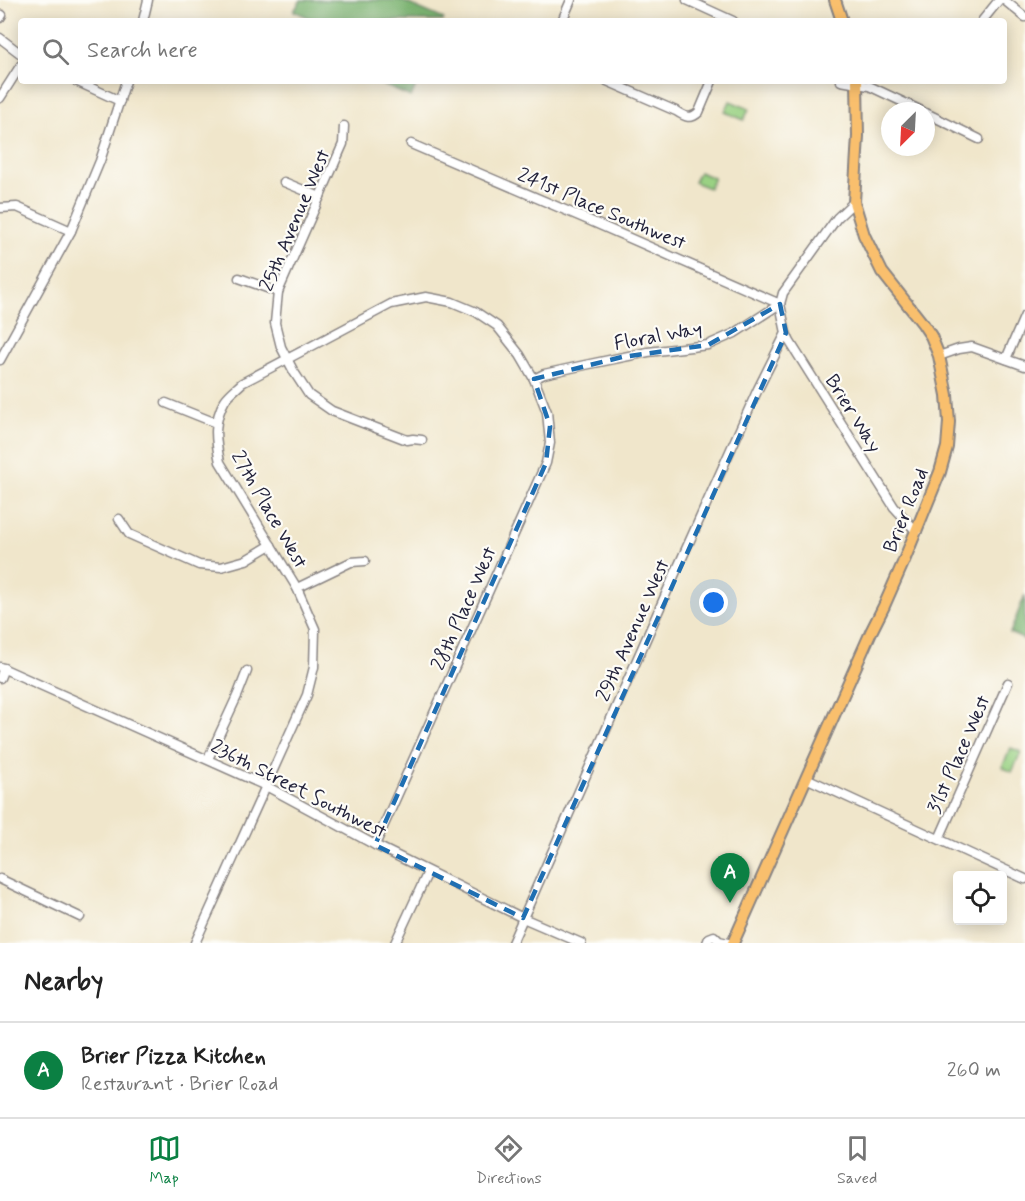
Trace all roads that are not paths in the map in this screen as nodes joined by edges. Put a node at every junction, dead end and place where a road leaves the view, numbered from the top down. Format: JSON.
{"nodes":[{"id":1,"x":148,"y":0,"type":"edge"},
{"id":2,"x":571,"y":0,"type":"edge"},
{"id":3,"x":687,"y":0,"type":"edge"},
{"id":4,"x":835,"y":0,"type":"edge"},
{"id":5,"x":999,"y":0,"type":"edge"},
{"id":6,"x":1004,"y":0,"type":"edge"},
{"id":7,"x":1025,"y":17,"type":"edge"},
{"id":8,"x":144,"y":18,"type":"edge"},
{"id":9,"x":563,"y":18,"type":"edge"},
{"id":10,"x":726,"y":18,"type":"edge"},
{"id":11,"x":841,"y":18,"type":"edge"},
{"id":12,"x":984,"y":18,"type":"edge"},
{"id":13,"x":0,"y":38,"type":"edge"},
{"id":14,"x":18,"y":52,"type":"edge"},
{"id":15,"x":18,"y":70,"type":"edge"},
{"id":16,"x":83,"y":84,"type":"edge"},
{"id":17,"x":125,"y":84,"type":"edge"},
{"id":18,"x":614,"y":84,"type":"edge"},
{"id":19,"x":711,"y":84,"type":"edge"},
{"id":20,"x":857,"y":84,"type":"edge"},
{"id":21,"x":863,"y":84,"type":"edge"},
{"id":22,"x":0,"y":98,"type":"edge"},
{"id":23,"x":120,"y":101,"type":"junction"},
{"id":24,"x":903,"y":102,"type":"edge"},
{"id":25,"x":935,"y":117,"type":"edge"},
{"id":26,"x":344,"y":126,"type":"dead end"},
{"id":27,"x":979,"y":139,"type":"dead end"},
{"id":28,"x":411,"y":144,"type":"dead end"},
{"id":29,"x":284,"y":182,"type":"dead end"},
{"id":30,"x":320,"y":197,"type":"junction"},
{"id":31,"x":854,"y":202,"type":"junction"},
{"id":32,"x":0,"y":208,"type":"edge"},
{"id":33,"x":71,"y":231,"type":"junction"},
{"id":34,"x":239,"y":278,"type":"dead end"},
{"id":35,"x":278,"y":292,"type":"junction"},
{"id":36,"x":780,"y":304,"type":"junction"},
{"id":37,"x":1025,"y":315,"type":"edge"},
{"id":38,"x":786,"y":333,"type":"junction"},
{"id":39,"x":939,"y":356,"type":"junction"},
{"id":40,"x":1006,"y":359,"type":"junction"},
{"id":41,"x":0,"y":360,"type":"edge"},
{"id":42,"x":287,"y":360,"type":"junction"},
{"id":43,"x":1025,"y":366,"type":"edge"},
{"id":44,"x":534,"y":379,"type":"junction"},
{"id":45,"x":166,"y":403,"type":"dead end"},
{"id":46,"x":216,"y":423,"type":"junction"},
{"id":47,"x":422,"y":440,"type":"dead end"},
{"id":48,"x":119,"y":519,"type":"dead end"},
{"id":49,"x":916,"y":532,"type":"junction"},
{"id":50,"x":271,"y":545,"type":"junction"},
{"id":51,"x":365,"y":561,"type":"dead end"},
{"id":52,"x":297,"y":588,"type":"junction"},
{"id":53,"x":2,"y":668,"type":"edge"},
{"id":54,"x":247,"y":671,"type":"dead end"},
{"id":55,"x":0,"y":678,"type":"edge"},
{"id":56,"x":1008,"y":683,"type":"dead end"},
{"id":57,"x":208,"y":759,"type":"junction"},
{"id":58,"x":806,"y":778,"type":"junction"},
{"id":59,"x":266,"y":786,"type":"junction"},
{"id":60,"x":939,"y":839,"type":"junction"},
{"id":61,"x":375,"y":845,"type":"junction"},
{"id":62,"x":428,"y":872,"type":"junction"},
{"id":63,"x":0,"y":879,"type":"edge"},
{"id":64,"x":1025,"y":879,"type":"edge"},
{"id":65,"x":80,"y":917,"type":"dead end"},
{"id":66,"x":523,"y":918,"type":"junction"},
{"id":67,"x":722,"y":942,"type":"edge"},
{"id":68,"x":195,"y":943,"type":"edge"},
{"id":69,"x":395,"y":943,"type":"edge"},
{"id":70,"x":512,"y":943,"type":"edge"},
{"id":71,"x":580,"y":943,"type":"edge"},
{"id":72,"x":707,"y":943,"type":"edge"},
{"id":73,"x":734,"y":943,"type":"edge"}],
"edges":[{"from":1,"to":8,"type":"street"},
{"from":2,"to":9,"type":"street"},
{"from":3,"to":10,"type":"street"},
{"from":4,"to":11,"type":"main road"},
{"from":5,"to":12,"type":"street"},
{"from":6,"to":7,"type":"street"},
{"from":13,"to":14,"type":"street"},
{"from":15,"to":22,"type":"street"},
{"from":16,"to":23,"type":"street"},
{"from":17,"to":23,"type":"street"},
{"from":18,"to":19,"type":"street"},
{"from":20,"to":31,"type":"main road","name":"Brier Road"},
{"from":21,"to":24,"type":"street"},
{"from":23,"to":33,"type":"street"},
{"from":25,"to":27,"type":"street"},
{"from":26,"to":30,"type":"street","name":"25th Avenue West"},
{"from":28,"to":36,"type":"street","name":"241st Place Southwest"},
{"from":29,"to":30,"type":"street"},
{"from":30,"to":35,"type":"street","name":"25th Avenue West"},
{"from":31,"to":36,"type":"street"},
{"from":31,"to":39,"type":"main road","name":"Brier Road"},
{"from":32,"to":33,"type":"street"},
{"from":33,"to":41,"type":"street"},
{"from":34,"to":35,"type":"street"},
{"from":35,"to":42,"type":"street","name":"25th Avenue West"},
{"from":36,"to":38,"type":"street","name":"Brier Way"},
{"from":36,"to":44,"type":"street","name":"Floral Way"},
{"from":37,"to":40,"type":"street"},
{"from":38,"to":49,"type":"street","name":"Brier Way"},
{"from":38,"to":66,"type":"street","name":"29th Avenue West"},
{"from":39,"to":40,"type":"street"},
{"from":39,"to":49,"type":"main road","name":"Brier Road"},
{"from":40,"to":43,"type":"street"},
{"from":42,"to":44,"type":"street","name":"27th Place West"},
{"from":42,"to":46,"type":"street","name":"27th Place West"},
{"from":42,"to":47,"type":"street","name":"25th Avenue West"},
{"from":44,"to":61,"type":"street","name":"28th Place West"},
{"from":45,"to":46,"type":"street"},
{"from":46,"to":50,"type":"street","name":"27th Place West"},
{"from":48,"to":50,"type":"street"},
{"from":49,"to":58,"type":"main road","name":"Brier Road"},
{"from":50,"to":52,"type":"street","name":"27th Place West"},
{"from":51,"to":52,"type":"street"},
{"from":52,"to":59,"type":"street","name":"27th Place West"},
{"from":53,"to":55,"type":"street"},
{"from":53,"to":57,"type":"street","name":"236th Street Southwest"},
{"from":54,"to":57,"type":"street"},
{"from":56,"to":60,"type":"street","name":"31st Place West"},
{"from":57,"to":59,"type":"street","name":"236th Street Southwest"},
{"from":58,"to":60,"type":"street"},
{"from":58,"to":73,"type":"main road","name":"Brier Road"},
{"from":59,"to":61,"type":"street","name":"236th Street Southwest"},
{"from":59,"to":68,"type":"street","name":"27th Place West"},
{"from":60,"to":64,"type":"street"},
{"from":61,"to":62,"type":"street","name":"236th Street Southwest"},
{"from":62,"to":66,"type":"street","name":"236th Street Southwest"},
{"from":62,"to":69,"type":"street"},
{"from":63,"to":65,"type":"street"},
{"from":66,"to":70,"type":"street","name":"29th Avenue West"},
{"from":66,"to":71,"type":"street","name":"236th Street Southwest"},
{"from":67,"to":72,"type":"street"}]}
